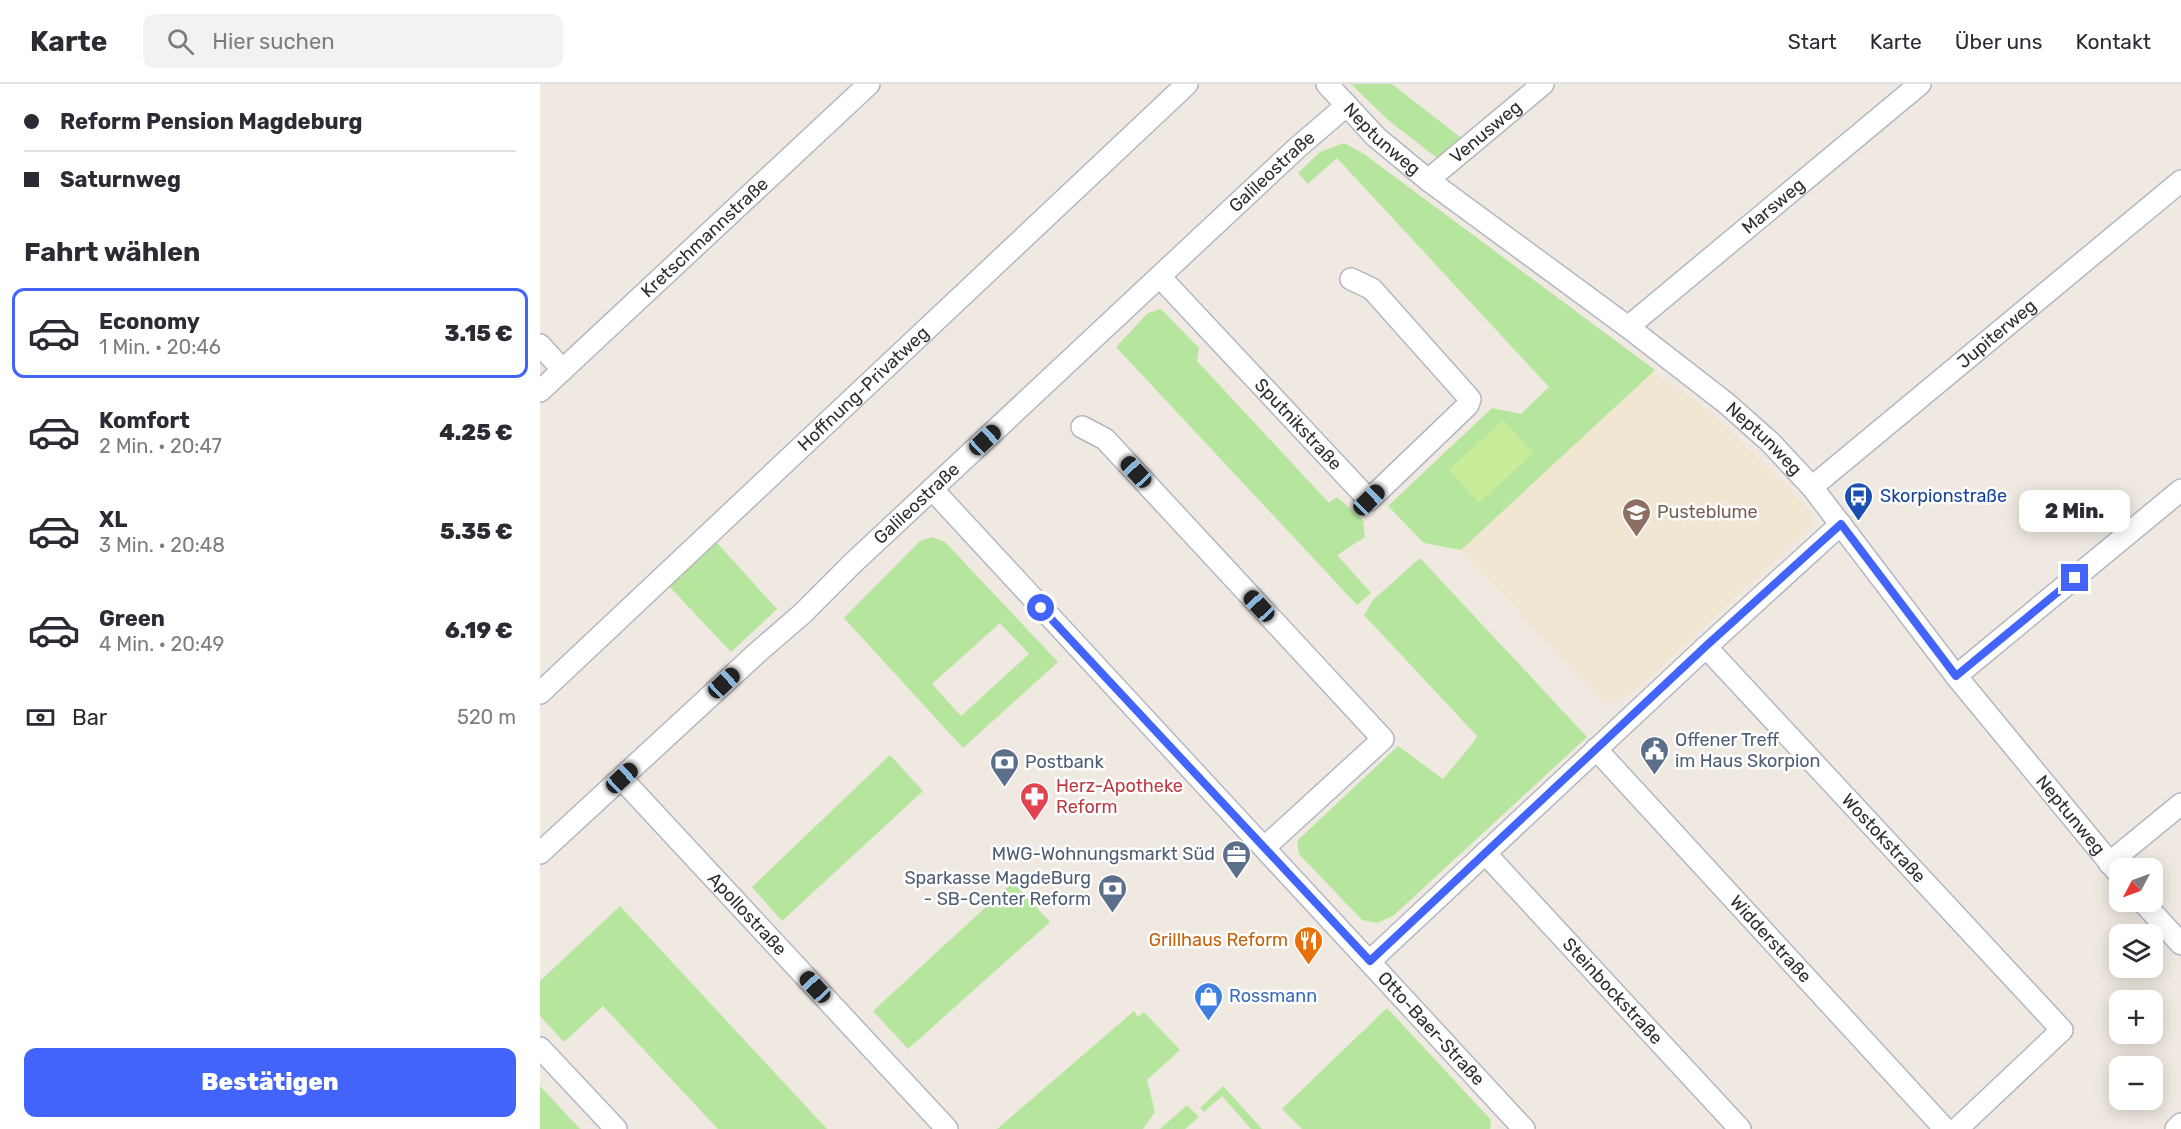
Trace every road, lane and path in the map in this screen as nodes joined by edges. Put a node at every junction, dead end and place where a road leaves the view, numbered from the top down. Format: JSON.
{"nodes":[{"id":1,"x":869,"y":84,"type":"edge"},
{"id":2,"x":1187,"y":84,"type":"edge"},
{"id":3,"x":1327,"y":84,"type":"edge"},
{"id":4,"x":1543,"y":84,"type":"edge"},
{"id":5,"x":1920,"y":84,"type":"edge"},
{"id":6,"x":1347,"y":105,"type":"junction"},
{"id":7,"x":1428,"y":180,"type":"junction"},
{"id":8,"x":2181,"y":181,"type":"edge"},
{"id":9,"x":1160,"y":277,"type":"junction"},
{"id":10,"x":1351,"y":279,"type":"dead end"},
{"id":11,"x":1628,"y":327,"type":"junction"},
{"id":12,"x":540,"y":345,"type":"edge"},
{"id":13,"x":563,"y":370,"type":"junction"},
{"id":14,"x":540,"y":391,"type":"edge"},
{"id":15,"x":1082,"y":427,"type":"dead end"},
{"id":16,"x":1812,"y":487,"type":"junction"},
{"id":17,"x":932,"y":489,"type":"junction"},
{"id":18,"x":2181,"y":490,"type":"edge"},
{"id":19,"x":1841,"y":524,"type":"junction"},
{"id":20,"x":1706,"y":646,"type":"junction"},
{"id":21,"x":1956,"y":676,"type":"junction"},
{"id":22,"x":540,"y":693,"type":"edge"},
{"id":23,"x":1596,"y":749,"type":"junction"},
{"id":24,"x":622,"y":778,"type":"junction"},
{"id":25,"x":2181,"y":804,"type":"edge"},
{"id":26,"x":1264,"y":848,"type":"junction"},
{"id":27,"x":540,"y":853,"type":"edge"},
{"id":28,"x":1485,"y":853,"type":"junction"},
{"id":29,"x":2125,"y":858,"type":"edge"},
{"id":30,"x":2109,"y":863,"type":"edge"},
{"id":31,"x":2152,"y":912,"type":"edge"},
{"id":32,"x":2181,"y":944,"type":"edge"},
{"id":33,"x":1370,"y":961,"type":"junction"},
{"id":34,"x":540,"y":1048,"type":"edge"},
{"id":35,"x":2181,"y":1124,"type":"edge"},
{"id":36,"x":616,"y":1129,"type":"edge"},
{"id":37,"x":947,"y":1129,"type":"edge"},
{"id":38,"x":1524,"y":1129,"type":"edge"},
{"id":39,"x":1740,"y":1129,"type":"edge"},
{"id":40,"x":1945,"y":1129,"type":"edge"},
{"id":41,"x":1957,"y":1129,"type":"edge"},
{"id":42,"x":2176,"y":1129,"type":"edge"}],
"edges":[{"from":1,"to":13,"type":"street","name":"Kretschmannstraße"},
{"from":2,"to":22,"type":"street","name":"Hoffnung-Privatweg"},
{"from":3,"to":6,"type":"street","name":"Neptunweg"},
{"from":4,"to":7,"type":"street","name":"Venusweg"},
{"from":5,"to":11,"type":"street","name":"Marsweg"},
{"from":6,"to":7,"type":"street","name":"Neptunweg"},
{"from":6,"to":9,"type":"street","name":"Galileostraße"},
{"from":7,"to":11,"type":"street","name":"Neptunweg"},
{"from":8,"to":16,"type":"street","name":"Jupiterweg"},
{"from":9,"to":10,"type":"street","name":"Sputnikstraße"},
{"from":9,"to":17,"type":"street","name":"Galileostraße"},
{"from":11,"to":16,"type":"street","name":"Neptunweg"},
{"from":12,"to":13,"type":"street"},
{"from":13,"to":14,"type":"street","name":"Kretschmannstraße"},
{"from":15,"to":26,"type":"street"},
{"from":16,"to":19,"type":"street","name":"Neptunweg"},
{"from":17,"to":24,"type":"street","name":"Galileostraße"},
{"from":17,"to":26,"type":"street","name":"Otto-Baer-Straße"},
{"from":18,"to":21,"type":"street"},
{"from":19,"to":20,"type":"street"},
{"from":19,"to":21,"type":"street","name":"Neptunweg"},
{"from":20,"to":23,"type":"street"},
{"from":20,"to":41,"type":"street","name":"Wostokstraße"},
{"from":21,"to":30,"type":"street","name":"Neptunweg"},
{"from":23,"to":28,"type":"street"},
{"from":23,"to":40,"type":"street","name":"Widderstraße"},
{"from":24,"to":27,"type":"street","name":"Galileostraße"},
{"from":24,"to":37,"type":"street","name":"Apollostraße"},
{"from":25,"to":29,"type":"street"},
{"from":26,"to":33,"type":"street","name":"Otto-Baer-Straße"},
{"from":28,"to":33,"type":"street"},
{"from":28,"to":39,"type":"street","name":"Steinbockstraße"},
{"from":31,"to":32,"type":"street"},
{"from":33,"to":38,"type":"street","name":"Otto-Baer-Straße"},
{"from":34,"to":36,"type":"street"},
{"from":35,"to":42,"type":"street"}]}
